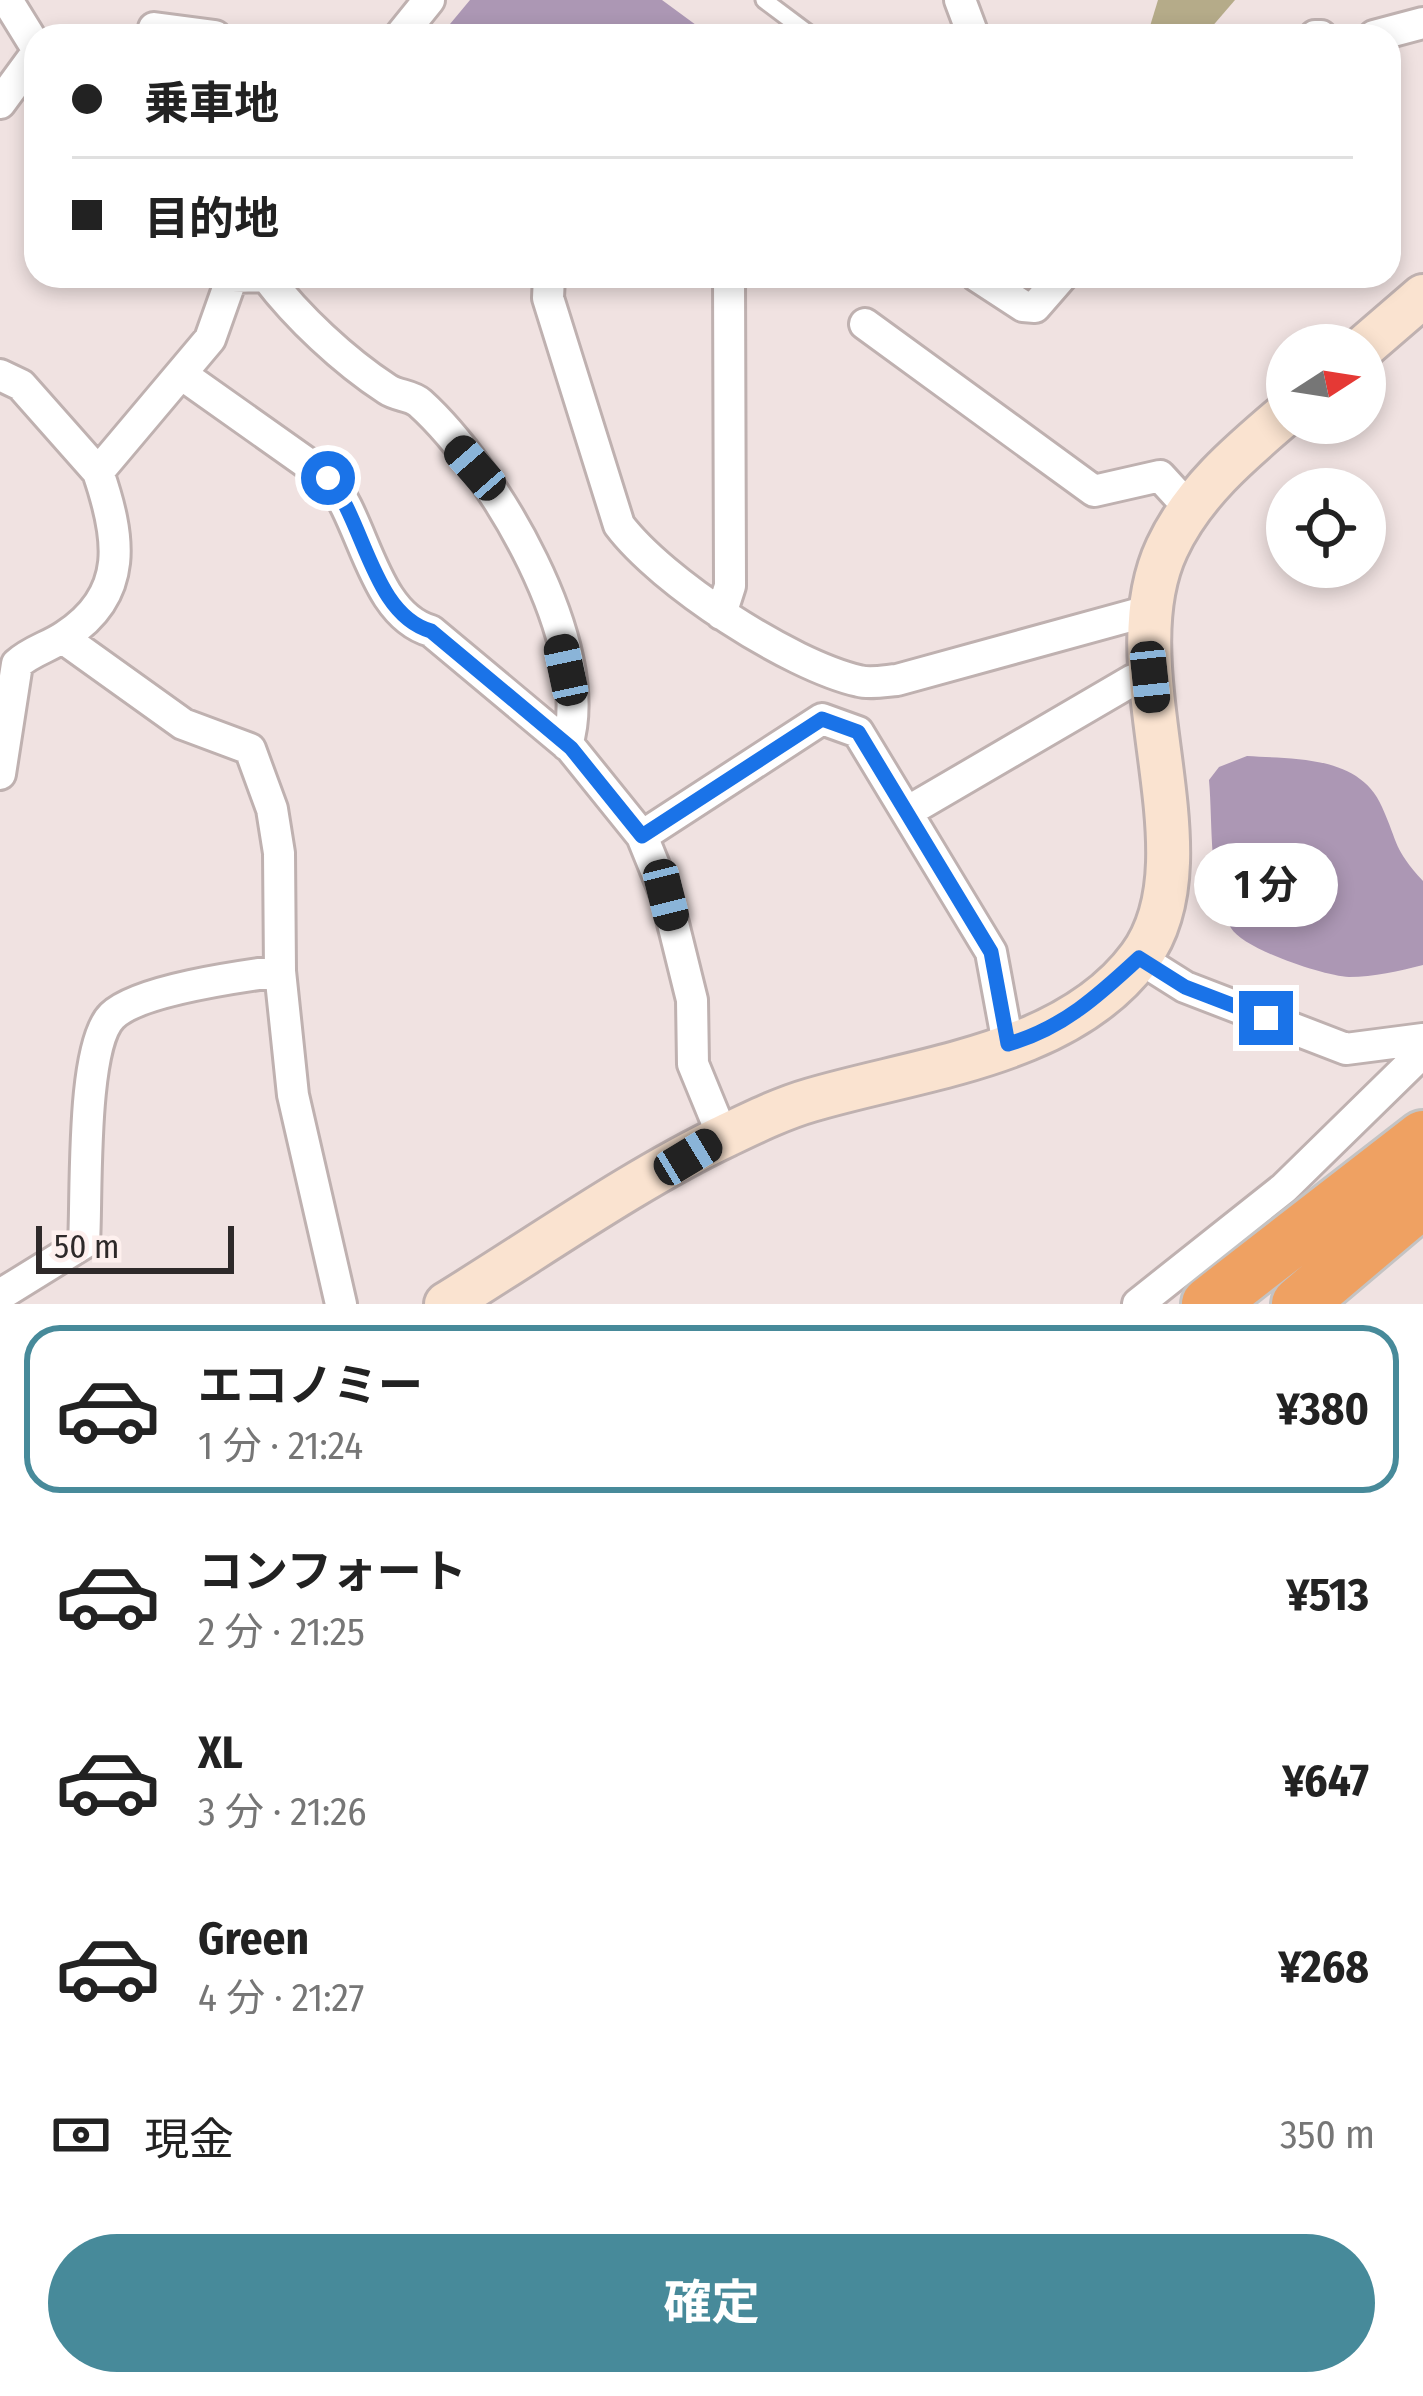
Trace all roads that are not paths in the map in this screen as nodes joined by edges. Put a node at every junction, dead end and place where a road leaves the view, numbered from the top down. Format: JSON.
{"nodes":[{"id":1,"x":7,"y":0,"type":"edge"},
{"id":2,"x":429,"y":0,"type":"edge"},
{"id":3,"x":764,"y":0,"type":"edge"},
{"id":4,"x":410,"y":24,"type":"edge"},
{"id":5,"x":796,"y":24,"type":"edge"},
{"id":6,"x":24,"y":29,"type":"edge"},
{"id":7,"x":24,"y":68,"type":"edge"},
{"id":8,"x":0,"y":103,"type":"edge"},
{"id":9,"x":227,"y":288,"type":"edge"},
{"id":10,"x":276,"y":288,"type":"edge"},
{"id":11,"x":548,"y":288,"type":"edge"},
{"id":12,"x":729,"y":288,"type":"edge"},
{"id":13,"x":995,"y":288,"type":"edge"},
{"id":14,"x":1052,"y":288,"type":"edge"},
{"id":15,"x":1423,"y":296,"type":"edge"},
{"id":16,"x":865,"y":324,"type":"dead end"},
{"id":17,"x":1386,"y":328,"type":"edge"},
{"id":18,"x":0,"y":374,"type":"edge"},
{"id":19,"x":184,"y":376,"type":"junction"},
{"id":20,"x":1266,"y":431,"type":"edge"},
{"id":21,"x":98,"y":472,"type":"junction"},
{"id":22,"x":1192,"y":511,"type":"junction"},
{"id":23,"x":1148,"y":611,"type":"junction"},
{"id":24,"x":721,"y":614,"type":"junction"},
{"id":25,"x":63,"y":638,"type":"junction"},
{"id":26,"x":1150,"y":677,"type":"junction"},
{"id":27,"x":567,"y":745,"type":"junction"},
{"id":28,"x":0,"y":774,"type":"edge"},
{"id":29,"x":907,"y":812,"type":"junction"},
{"id":30,"x":642,"y":836,"type":"junction"},
{"id":31,"x":1139,"y":958,"type":"junction"},
{"id":32,"x":280,"y":971,"type":"junction"},
{"id":33,"x":1423,"y":1039,"type":"edge"},
{"id":34,"x":1008,"y":1044,"type":"junction"},
{"id":35,"x":1423,"y":1052,"type":"edge"},
{"id":36,"x":723,"y":1137,"type":"junction"},
{"id":37,"x":1423,"y":1138,"type":"edge"},
{"id":38,"x":1423,"y":1199,"type":"edge"},
{"id":39,"x":1423,"y":1242,"type":"edge"},
{"id":40,"x":0,"y":1295,"type":"edge"},
{"id":41,"x":341,"y":1304,"type":"edge"},
{"id":42,"x":446,"y":1304,"type":"edge"},
{"id":43,"x":1138,"y":1304,"type":"edge"},
{"id":44,"x":1209,"y":1304,"type":"edge"},
{"id":45,"x":1299,"y":1304,"type":"edge"},
{"id":46,"x":1355,"y":1304,"type":"edge"}],
"edges":[{"from":1,"to":6,"type":"street"},
{"from":2,"to":4,"type":"street"},
{"from":3,"to":5,"type":"lane"},
{"from":7,"to":8,"type":"street"},
{"from":9,"to":19,"type":"street"},
{"from":10,"to":27,"type":"street"},
{"from":11,"to":24,"type":"street"},
{"from":12,"to":24,"type":"street"},
{"from":13,"to":14,"type":"street"},
{"from":15,"to":17,"type":"street"},
{"from":16,"to":22,"type":"street"},
{"from":18,"to":21,"type":"street"},
{"from":19,"to":21,"type":"street"},
{"from":19,"to":27,"type":"street"},
{"from":20,"to":22,"type":"street"},
{"from":21,"to":25,"type":"street"},
{"from":22,"to":23,"type":"street"},
{"from":23,"to":24,"type":"street"},
{"from":23,"to":26,"type":"street"},
{"from":25,"to":28,"type":"street"},
{"from":25,"to":32,"type":"street"},
{"from":26,"to":29,"type":"street"},
{"from":26,"to":31,"type":"street"},
{"from":27,"to":30,"type":"street"},
{"from":29,"to":30,"type":"street"},
{"from":29,"to":34,"type":"street"},
{"from":30,"to":36,"type":"street"},
{"from":31,"to":33,"type":"street"},
{"from":31,"to":34,"type":"street"},
{"from":32,"to":40,"type":"street"},
{"from":32,"to":41,"type":"street"},
{"from":34,"to":36,"type":"street"},
{"from":35,"to":43,"type":"street"},
{"from":36,"to":42,"type":"street"},
{"from":37,"to":44,"type":"highway"},
{"from":38,"to":45,"type":"highway"},
{"from":39,"to":46,"type":"highway"}]}
